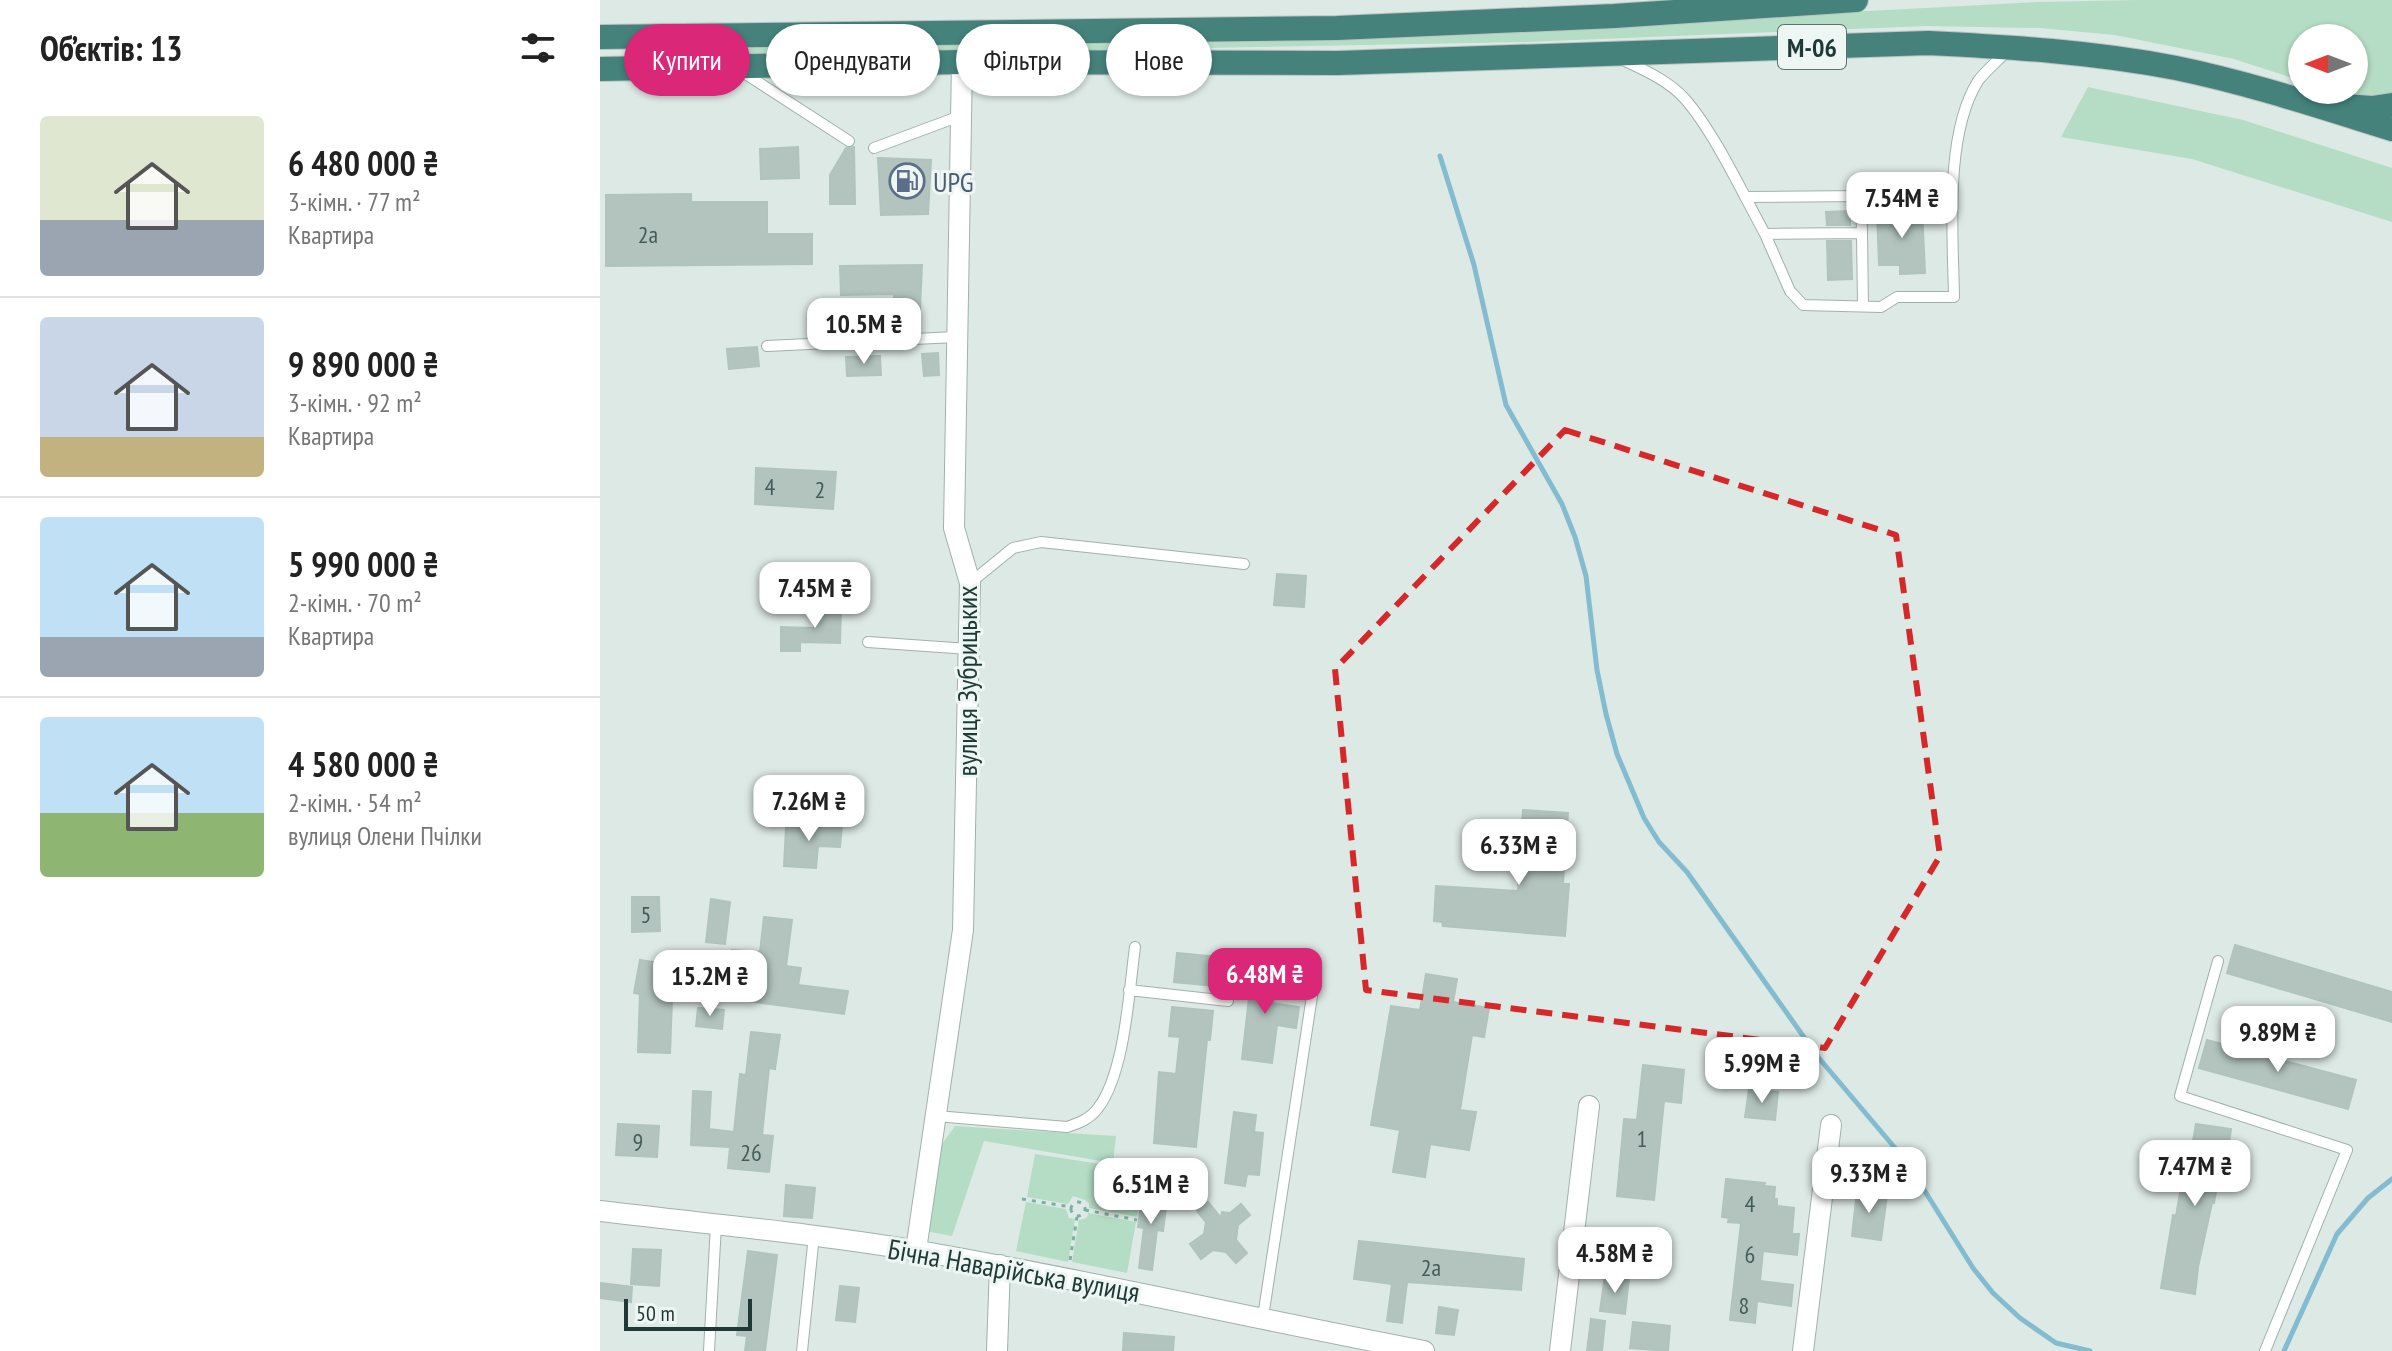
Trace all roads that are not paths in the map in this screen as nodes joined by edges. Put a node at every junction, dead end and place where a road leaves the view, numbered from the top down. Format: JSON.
{"nodes":[{"id":1,"x":1856,"y":0,"type":"edge"},
{"id":2,"x":600,"y":37,"type":"edge"},
{"id":3,"x":2011,"y":47,"type":"junction"},
{"id":4,"x":1613,"y":54,"type":"junction"},
{"id":5,"x":956,"y":62,"type":"edge"},
{"id":6,"x":1090,"y":63,"type":"edge"},
{"id":7,"x":750,"y":68,"type":"edge"},
{"id":8,"x":600,"y":69,"type":"edge"},
{"id":9,"x":624,"y":69,"type":"edge"},
{"id":10,"x":750,"y":77,"type":"edge"},
{"id":11,"x":961,"y":96,"type":"edge"},
{"id":12,"x":2288,"y":98,"type":"edge"},
{"id":13,"x":2310,"y":104,"type":"joint"},
{"id":14,"x":2392,"y":105,"type":"edge"},
{"id":15,"x":960,"y":116,"type":"junction"},
{"id":16,"x":2392,"y":129,"type":"edge"},
{"id":17,"x":849,"y":141,"type":"dead end"},
{"id":18,"x":874,"y":148,"type":"dead end"},
{"id":19,"x":1952,"y":195,"type":"junction"},
{"id":20,"x":1861,"y":196,"type":"junction"},
{"id":21,"x":1745,"y":197,"type":"junction"},
{"id":22,"x":1862,"y":233,"type":"junction"},
{"id":23,"x":1765,"y":234,"type":"junction"},
{"id":24,"x":1863,"y":306,"type":"junction"},
{"id":25,"x":956,"y":337,"type":"junction"},
{"id":26,"x":767,"y":346,"type":"dead end"},
{"id":27,"x":1244,"y":564,"type":"dead end"},
{"id":28,"x":970,"y":583,"type":"junction"},
{"id":29,"x":868,"y":642,"type":"dead end"},
{"id":30,"x":969,"y":649,"type":"junction"},
{"id":31,"x":1135,"y":947,"type":"dead end"},
{"id":32,"x":2218,"y":961,"type":"dead end"},
{"id":33,"x":1314,"y":983,"type":"dead end"},
{"id":34,"x":1129,"y":990,"type":"junction"},
{"id":35,"x":1228,"y":1001,"type":"dead end"},
{"id":36,"x":1589,"y":1106,"type":"dead end"},
{"id":37,"x":936,"y":1116,"type":"junction"},
{"id":38,"x":1831,"y":1125,"type":"dead end"},
{"id":39,"x":600,"y":1211,"type":"edge"},
{"id":40,"x":716,"y":1225,"type":"junction"},
{"id":41,"x":814,"y":1235,"type":"junction"},
{"id":42,"x":916,"y":1250,"type":"junction"},
{"id":43,"x":1000,"y":1265,"type":"junction"},
{"id":44,"x":1263,"y":1317,"type":"junction"},
{"id":45,"x":1339,"y":1343,"type":"edge"},
{"id":46,"x":709,"y":1351,"type":"edge"},
{"id":47,"x":802,"y":1351,"type":"edge"},
{"id":48,"x":997,"y":1351,"type":"edge"},
{"id":49,"x":1424,"y":1351,"type":"edge"},
{"id":50,"x":1560,"y":1351,"type":"edge"},
{"id":51,"x":1803,"y":1351,"type":"edge"},
{"id":52,"x":2265,"y":1351,"type":"edge"}],
"edges":[{"from":1,"to":2,"type":"highway","number":"М-06"},
{"from":3,"to":4,"type":"highway","number":"М-06"},
{"from":3,"to":12,"type":"highway","number":"М-06"},
{"from":3,"to":19,"type":"lane"},
{"from":4,"to":6,"type":"highway","number":"М-06"},
{"from":4,"to":21,"type":"lane"},
{"from":5,"to":7,"type":"highway","number":"М-06"},
{"from":8,"to":9,"type":"highway","number":"М-06"},
{"from":10,"to":17,"type":"lane"},
{"from":11,"to":15,"type":"street","name":"вулиця Зубрицьких"},
{"from":13,"to":14,"type":"highway"},
{"from":13,"to":16,"type":"highway","number":"М-06"},
{"from":15,"to":18,"type":"lane"},
{"from":15,"to":25,"type":"street","name":"вулиця Зубрицьких"},
{"from":19,"to":20,"type":"lane"},
{"from":19,"to":24,"type":"lane"},
{"from":20,"to":21,"type":"lane"},
{"from":20,"to":22,"type":"lane"},
{"from":21,"to":23,"type":"lane"},
{"from":22,"to":23,"type":"lane"},
{"from":22,"to":24,"type":"lane"},
{"from":23,"to":24,"type":"lane"},
{"from":25,"to":26,"type":"lane"},
{"from":25,"to":28,"type":"street","name":"вулиця Зубрицьких"},
{"from":27,"to":28,"type":"lane"},
{"from":28,"to":30,"type":"street","name":"вулиця Зубрицьких"},
{"from":29,"to":30,"type":"lane"},
{"from":30,"to":37,"type":"street","name":"вулиця Зубрицьких"},
{"from":31,"to":34,"type":"lane"},
{"from":32,"to":52,"type":"lane"},
{"from":33,"to":44,"type":"lane"},
{"from":34,"to":35,"type":"lane"},
{"from":34,"to":37,"type":"lane"},
{"from":36,"to":50,"type":"street"},
{"from":37,"to":42,"type":"street","name":"вулиця Зубрицьких"},
{"from":38,"to":51,"type":"street"},
{"from":39,"to":40,"type":"street","name":"Бічна Наварійська вулиця"},
{"from":40,"to":41,"type":"street","name":"Бічна Наварійська вулиця"},
{"from":40,"to":46,"type":"lane"},
{"from":41,"to":42,"type":"street","name":"Бічна Наварійська вулиця"},
{"from":41,"to":47,"type":"lane"},
{"from":42,"to":43,"type":"street","name":"Бічна Наварійська вулиця"},
{"from":43,"to":44,"type":"street","name":"Бічна Наварійська вулиця"},
{"from":43,"to":48,"type":"street"},
{"from":44,"to":45,"type":"street","name":"Бічна Наварійська вулиця"},
{"from":45,"to":49,"type":"street","name":"Бічна Наварійська вулиця"}]}
